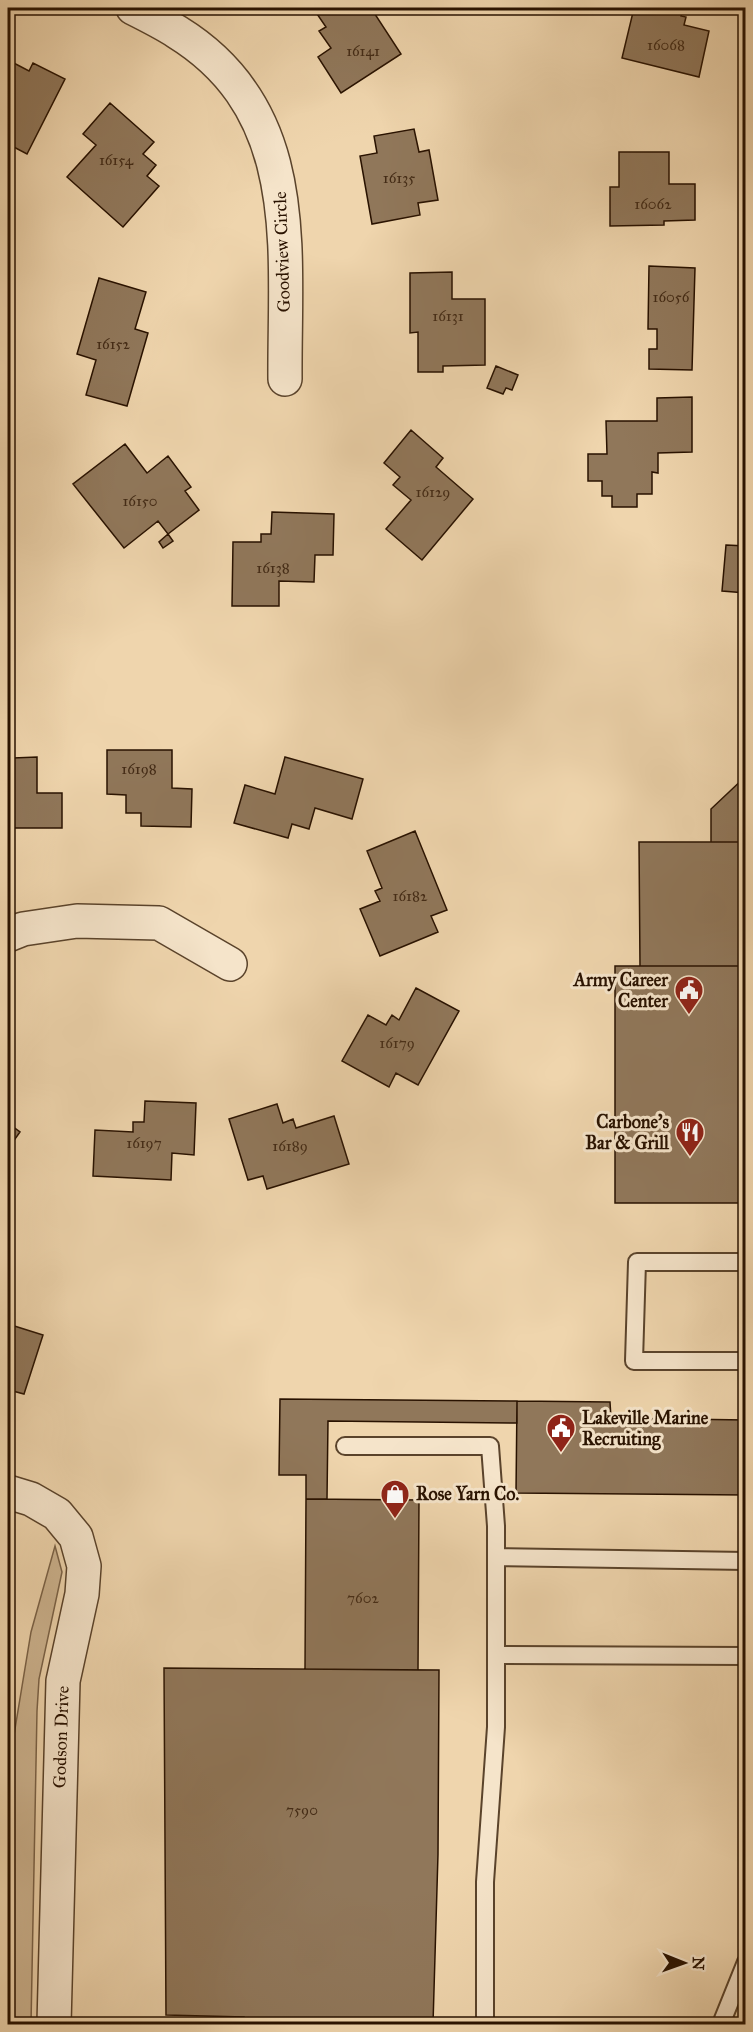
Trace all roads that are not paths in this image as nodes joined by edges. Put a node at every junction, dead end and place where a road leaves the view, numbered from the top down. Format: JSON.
{"nodes":[{"id":1,"x":133,"y":8,"type":"edge"},
{"id":2,"x":285,"y":379,"type":"dead end"},
{"id":3,"x":8,"y":935,"type":"edge"},
{"id":4,"x":230,"y":964,"type":"dead end"},
{"id":5,"x":746,"y":1262,"type":"edge"},
{"id":6,"x":746,"y":1361,"type":"edge"},
{"id":7,"x":345,"y":1446,"type":"dead end"},
{"id":8,"x":8,"y":1492,"type":"edge"},
{"id":9,"x":496,"y":1557,"type":"junction"},
{"id":10,"x":746,"y":1561,"type":"edge"},
{"id":11,"x":496,"y":1655,"type":"junction"},
{"id":12,"x":746,"y":1656,"type":"edge"},
{"id":13,"x":746,"y":1962,"type":"edge"},
{"id":14,"x":54,"y":2025,"type":"edge"},
{"id":15,"x":485,"y":2025,"type":"edge"},
{"id":16,"x":721,"y":2025,"type":"edge"}],
"edges":[{"from":1,"to":2,"type":"street","name":"Goodview Circle"},
{"from":3,"to":4,"type":"street"},
{"from":5,"to":6,"type":"lane"},
{"from":7,"to":9,"type":"lane"},
{"from":8,"to":14,"type":"street","name":"Godson Drive"},
{"from":9,"to":10,"type":"lane"},
{"from":9,"to":11,"type":"lane"},
{"from":11,"to":12,"type":"lane"},
{"from":11,"to":15,"type":"lane"},
{"from":13,"to":16,"type":"lane"}]}
